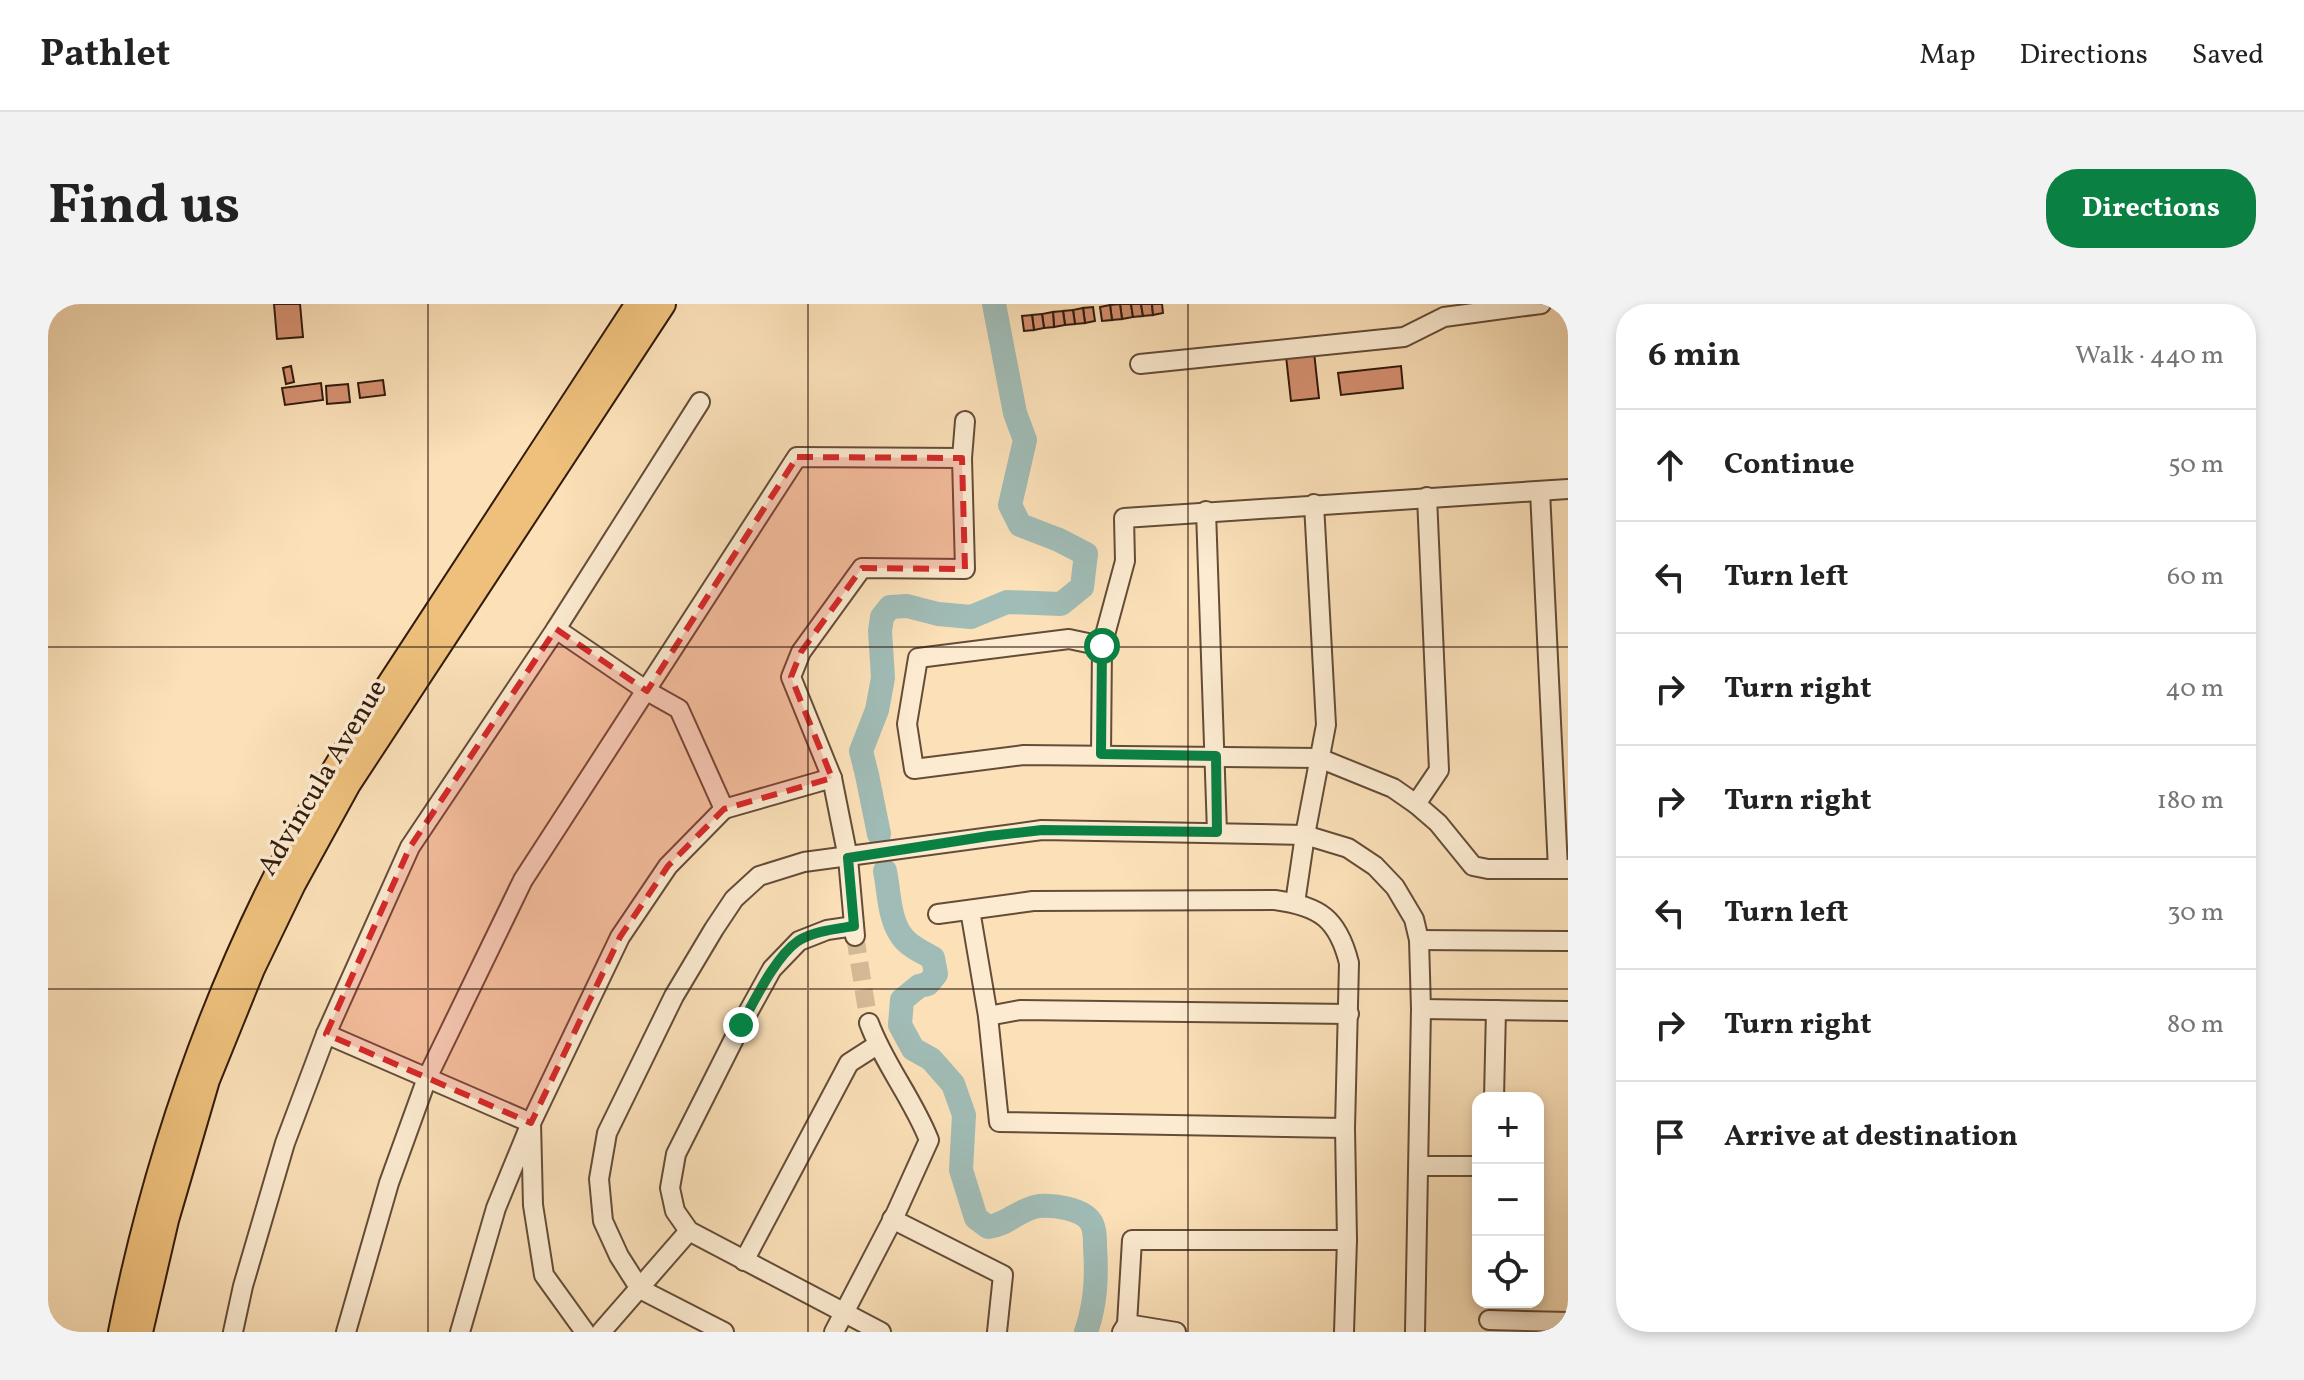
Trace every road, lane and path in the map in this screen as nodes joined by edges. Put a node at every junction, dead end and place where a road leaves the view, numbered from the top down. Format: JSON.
{"nodes":[{"id":1,"x":638,"y":304,"type":"edge"},
{"id":2,"x":663,"y":304,"type":"edge"},
{"id":3,"x":1541,"y":304,"type":"edge"},
{"id":4,"x":1140,"y":364,"type":"dead end"},
{"id":5,"x":587,"y":402,"type":"junction"},
{"id":6,"x":700,"y":402,"type":"dead end"},
{"id":7,"x":965,"y":421,"type":"dead end"},
{"id":8,"x":962,"y":458,"type":"junction"},
{"id":9,"x":1568,"y":489,"type":"edge"},
{"id":10,"x":1540,"y":491,"type":"junction"},
{"id":11,"x":1427,"y":497,"type":"junction"},
{"id":12,"x":1314,"y":504,"type":"junction"},
{"id":13,"x":1206,"y":511,"type":"junction"},
{"id":14,"x":556,"y":629,"type":"junction"},
{"id":15,"x":1102,"y":646,"type":"junction"},
{"id":16,"x":647,"y":691,"type":"junction"},
{"id":17,"x":1101,"y":754,"type":"junction"},
{"id":18,"x":1216,"y":756,"type":"junction"},
{"id":19,"x":1319,"y":758,"type":"junction"},
{"id":20,"x":832,"y":778,"type":"junction"},
{"id":21,"x":1416,"y":804,"type":"junction"},
{"id":22,"x":724,"y":809,"type":"junction"},
{"id":23,"x":1217,"y":832,"type":"junction"},
{"id":24,"x":1305,"y":835,"type":"junction"},
{"id":25,"x":848,"y":858,"type":"junction"},
{"id":26,"x":1563,"y":869,"type":"edge"},
{"id":27,"x":1295,"y":903,"type":"junction"},
{"id":28,"x":970,"y":910,"type":"junction"},
{"id":29,"x":938,"y":914,"type":"dead end"},
{"id":30,"x":1419,"y":940,"type":"junction"},
{"id":31,"x":1568,"y":941,"type":"edge"},
{"id":32,"x":1421,"y":1009,"type":"junction"},
{"id":33,"x":1496,"y":1010,"type":"junction"},
{"id":34,"x":1568,"y":1011,"type":"edge"},
{"id":35,"x":1349,"y":1014,"type":"junction"},
{"id":36,"x":988,"y":1016,"type":"junction"},
{"id":37,"x":869,"y":1023,"type":"tunnel mouth"},
{"id":38,"x":326,"y":1034,"type":"junction"},
{"id":39,"x":877,"y":1045,"type":"junction"},
{"id":40,"x":427,"y":1078,"type":"junction"},
{"id":41,"x":1494,"y":1092,"type":"edge"},
{"id":42,"x":531,"y":1123,"type":"junction"},
{"id":43,"x":1345,"y":1128,"type":"junction"},
{"id":44,"x":1419,"y":1166,"type":"junction"},
{"id":45,"x":1472,"y":1166,"type":"edge"},
{"id":46,"x":892,"y":1219,"type":"junction"},
{"id":47,"x":689,"y":1231,"type":"junction"},
{"id":48,"x":1347,"y":1240,"type":"junction"},
{"id":49,"x":744,"y":1261,"type":"junction"},
{"id":50,"x":144,"y":1270,"type":"junction"},
{"id":51,"x":640,"y":1289,"type":"junction"},
{"id":52,"x":844,"y":1312,"type":"junction"},
{"id":53,"x":1489,"y":1318,"type":"edge"},
{"id":54,"x":1568,"y":1322,"type":"edge"},
{"id":55,"x":1124,"y":1328,"type":"edge"},
{"id":56,"x":121,"y":1332,"type":"edge"},
{"id":57,"x":140,"y":1332,"type":"edge"},
{"id":58,"x":233,"y":1332,"type":"edge"},
{"id":59,"x":346,"y":1332,"type":"edge"},
{"id":60,"x":460,"y":1332,"type":"edge"},
{"id":61,"x":585,"y":1332,"type":"edge"},
{"id":62,"x":601,"y":1332,"type":"edge"},
{"id":63,"x":724,"y":1332,"type":"edge"},
{"id":64,"x":834,"y":1332,"type":"edge"},
{"id":65,"x":881,"y":1332,"type":"edge"},
{"id":66,"x":997,"y":1332,"type":"edge"},
{"id":67,"x":1176,"y":1332,"type":"edge"},
{"id":68,"x":1344,"y":1332,"type":"edge"},
{"id":69,"x":1415,"y":1332,"type":"edge"}],
"edges":[{"from":1,"to":5,"type":"main road","name":"Advincula Avenue"},
{"from":2,"to":5,"type":"main road","name":"Advincula Avenue"},
{"from":3,"to":4,"type":"street"},
{"from":5,"to":50,"type":"main road","name":"Advincula Avenue"},
{"from":6,"to":14,"type":"street"},
{"from":7,"to":8,"type":"street"},
{"from":8,"to":16,"type":"street"},
{"from":8,"to":20,"type":"street"},
{"from":9,"to":10,"type":"street"},
{"from":10,"to":11,"type":"street"},
{"from":10,"to":26,"type":"street"},
{"from":11,"to":12,"type":"street"},
{"from":11,"to":21,"type":"street"},
{"from":12,"to":13,"type":"street"},
{"from":12,"to":19,"type":"street"},
{"from":13,"to":15,"type":"street"},
{"from":13,"to":18,"type":"street"},
{"from":14,"to":16,"type":"street"},
{"from":14,"to":38,"type":"street"},
{"from":15,"to":17,"type":"street"},
{"from":15,"to":17,"type":"street"},
{"from":16,"to":22,"type":"street"},
{"from":16,"to":40,"type":"street"},
{"from":17,"to":18,"type":"street"},
{"from":18,"to":19,"type":"street"},
{"from":18,"to":23,"type":"street"},
{"from":19,"to":21,"type":"street"},
{"from":19,"to":24,"type":"street"},
{"from":20,"to":22,"type":"street"},
{"from":20,"to":25,"type":"street"},
{"from":21,"to":26,"type":"street"},
{"from":22,"to":42,"type":"street"},
{"from":23,"to":24,"type":"street"},
{"from":23,"to":25,"type":"street"},
{"from":24,"to":27,"type":"street"},
{"from":24,"to":30,"type":"street"},
{"from":25,"to":47,"type":"street"},
{"from":25,"to":51,"type":"street"},
{"from":27,"to":28,"type":"street"},
{"from":27,"to":35,"type":"street"},
{"from":28,"to":29,"type":"street"},
{"from":28,"to":36,"type":"street"},
{"from":30,"to":31,"type":"street"},
{"from":30,"to":32,"type":"street"},
{"from":32,"to":33,"type":"street"},
{"from":32,"to":44,"type":"street"},
{"from":33,"to":34,"type":"street"},
{"from":33,"to":41,"type":"street"},
{"from":35,"to":36,"type":"street"},
{"from":35,"to":43,"type":"street"},
{"from":36,"to":43,"type":"street"},
{"from":37,"to":39,"type":"street"},
{"from":38,"to":40,"type":"street"},
{"from":38,"to":58,"type":"street"},
{"from":39,"to":46,"type":"street"},
{"from":39,"to":49,"type":"street"},
{"from":40,"to":42,"type":"street"},
{"from":40,"to":59,"type":"street"},
{"from":42,"to":60,"type":"street"},
{"from":42,"to":61,"type":"street"},
{"from":43,"to":48,"type":"street"},
{"from":44,"to":45,"type":"street"},
{"from":44,"to":69,"type":"street"},
{"from":46,"to":52,"type":"street"},
{"from":46,"to":66,"type":"street"},
{"from":47,"to":49,"type":"street"},
{"from":47,"to":51,"type":"street"},
{"from":48,"to":55,"type":"street"},
{"from":48,"to":68,"type":"street"},
{"from":49,"to":52,"type":"street"},
{"from":50,"to":56,"type":"main road","name":"Advincula Avenue"},
{"from":50,"to":57,"type":"main road","name":"Advincula Avenue"},
{"from":51,"to":62,"type":"street"},
{"from":51,"to":63,"type":"street"},
{"from":52,"to":64,"type":"street"},
{"from":52,"to":65,"type":"street"},
{"from":53,"to":54,"type":"street"},
{"from":55,"to":67,"type":"street"}]}
